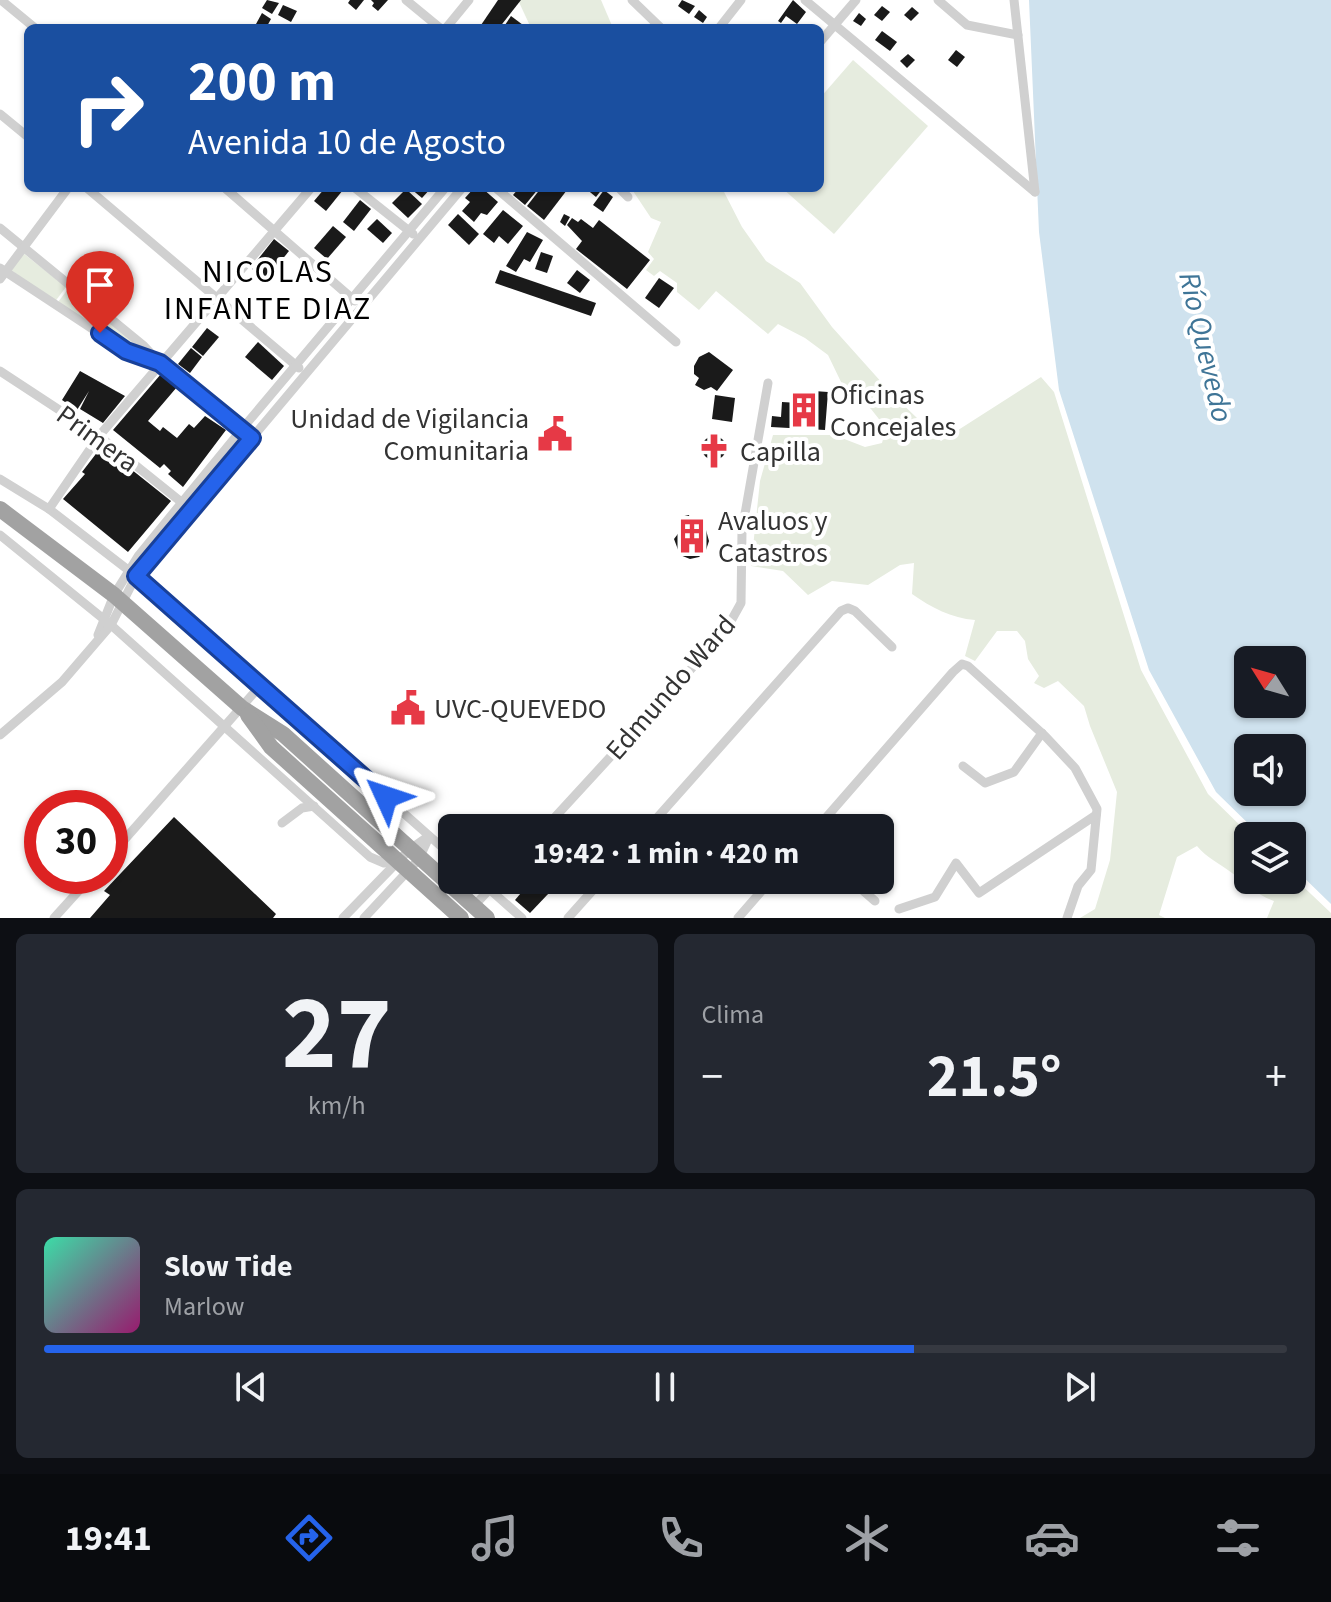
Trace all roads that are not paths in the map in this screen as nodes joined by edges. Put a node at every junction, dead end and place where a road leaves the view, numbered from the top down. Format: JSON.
{"nodes":[{"id":1,"x":1,"y":0,"type":"edge"},
{"id":2,"x":406,"y":0,"type":"edge"},
{"id":3,"x":469,"y":0,"type":"edge"},
{"id":4,"x":632,"y":0,"type":"edge"},
{"id":5,"x":741,"y":0,"type":"edge"},
{"id":6,"x":805,"y":0,"type":"edge"},
{"id":7,"x":856,"y":0,"type":"edge"},
{"id":8,"x":938,"y":0,"type":"edge"},
{"id":9,"x":1014,"y":0,"type":"edge"},
{"id":10,"x":30,"y":24,"type":"edge"},
{"id":11,"x":435,"y":24,"type":"edge"},
{"id":12,"x":449,"y":24,"type":"edge"},
{"id":13,"x":657,"y":24,"type":"edge"},
{"id":14,"x":722,"y":24,"type":"edge"},
{"id":15,"x":835,"y":25,"type":"junction"},
{"id":16,"x":1018,"y":35,"type":"junction"},
{"id":17,"x":824,"y":37,"type":"edge"},
{"id":18,"x":0,"y":114,"type":"edge"},
{"id":19,"x":24,"y":134,"type":"edge"},
{"id":20,"x":65,"y":192,"type":"edge"},
{"id":21,"x":92,"y":192,"type":"edge"},
{"id":22,"x":230,"y":192,"type":"edge"},
{"id":23,"x":308,"y":192,"type":"edge"},
{"id":24,"x":360,"y":192,"type":"edge"},
{"id":25,"x":442,"y":192,"type":"edge"},
{"id":26,"x":459,"y":192,"type":"edge"},
{"id":27,"x":501,"y":192,"type":"edge"},
{"id":28,"x":623,"y":192,"type":"edge"},
{"id":29,"x":628,"y":197,"type":"dead end"},
{"id":30,"x":0,"y":228,"type":"edge"},
{"id":31,"x":275,"y":230,"type":"junction"},
{"id":32,"x":409,"y":230,"type":"junction"},
{"id":33,"x":419,"y":238,"type":"junction"},
{"id":34,"x":22,"y":247,"type":"junction"},
{"id":35,"x":2,"y":273,"type":"edge"},
{"id":36,"x":216,"y":297,"type":"junction"},
{"id":37,"x":352,"y":299,"type":"junction"},
{"id":38,"x":363,"y":307,"type":"junction"},
{"id":39,"x":676,"y":342,"type":"dead end"},
{"id":40,"x":160,"y":363,"type":"junction"},
{"id":41,"x":301,"y":370,"type":"junction"},
{"id":42,"x":0,"y":371,"type":"edge"},
{"id":43,"x":768,"y":383,"type":"dead end"},
{"id":44,"x":242,"y":429,"type":"junction"},
{"id":45,"x":99,"y":436,"type":"junction"},
{"id":46,"x":252,"y":438,"type":"junction"},
{"id":47,"x":0,"y":479,"type":"edge"},
{"id":48,"x":182,"y":502,"type":"junction"},
{"id":49,"x":0,"y":509,"type":"edge"},
{"id":50,"x":49,"y":509,"type":"junction"},
{"id":51,"x":192,"y":510,"type":"junction"},
{"id":52,"x":0,"y":535,"type":"edge"},
{"id":53,"x":132,"y":573,"type":"junction"},
{"id":54,"x":119,"y":599,"type":"junction"},
{"id":55,"x":107,"y":622,"type":"junction"},
{"id":56,"x":892,"y":647,"type":"dead end"},
{"id":57,"x":260,"y":686,"type":"junction"},
{"id":58,"x":242,"y":708,"type":"junction"},
{"id":59,"x":225,"y":728,"type":"junction"},
{"id":60,"x":1042,"y":733,"type":"junction"},
{"id":61,"x":0,"y":735,"type":"edge"},
{"id":62,"x":963,"y":766,"type":"dead end"},
{"id":63,"x":295,"y":789,"type":"junction"},
{"id":64,"x":314,"y":806,"type":"junction"},
{"id":65,"x":558,"y":814,"type":"edge"},
{"id":66,"x":660,"y":814,"type":"edge"},
{"id":67,"x":829,"y":814,"type":"edge"},
{"id":68,"x":1096,"y":815,"type":"junction"},
{"id":69,"x":128,"y":836,"type":"edge"},
{"id":70,"x":429,"y":836,"type":"junction"},
{"id":71,"x":438,"y":844,"type":"edge"},
{"id":72,"x":409,"y":860,"type":"junction"},
{"id":73,"x":76,"y":894,"type":"edge"},
{"id":74,"x":485,"y":894,"type":"edge"},
{"id":75,"x":495,"y":894,"type":"edge"},
{"id":76,"x":589,"y":894,"type":"edge"},
{"id":77,"x":759,"y":894,"type":"edge"},
{"id":78,"x":867,"y":894,"type":"edge"},
{"id":79,"x":875,"y":901,"type":"dead end"},
{"id":80,"x":474,"y":906,"type":"junction"},
{"id":81,"x":899,"y":909,"type":"dead end"},
{"id":82,"x":1069,"y":914,"type":"edge"},
{"id":83,"x":54,"y":918,"type":"edge"},
{"id":84,"x":343,"y":918,"type":"edge"},
{"id":85,"x":364,"y":918,"type":"edge"},
{"id":86,"x":461,"y":918,"type":"edge"},
{"id":87,"x":487,"y":918,"type":"edge"},
{"id":88,"x":522,"y":918,"type":"edge"},
{"id":89,"x":568,"y":918,"type":"edge"},
{"id":90,"x":738,"y":918,"type":"edge"}],
"edges":[{"from":1,"to":10,"type":"street"},
{"from":2,"to":11,"type":"street"},
{"from":3,"to":12,"type":"street"},
{"from":4,"to":13,"type":"street"},
{"from":5,"to":14,"type":"street"},
{"from":6,"to":15,"type":"street"},
{"from":7,"to":15,"type":"street"},
{"from":8,"to":16,"type":"street"},
{"from":9,"to":16,"type":"street"},
{"from":15,"to":16,"type":"street"},
{"from":15,"to":17,"type":"street"},
{"from":18,"to":19,"type":"street"},
{"from":20,"to":34,"type":"street"},
{"from":21,"to":36,"type":"street"},
{"from":22,"to":31,"type":"street"},
{"from":23,"to":31,"type":"street"},
{"from":24,"to":32,"type":"street"},
{"from":25,"to":32,"type":"street"},
{"from":26,"to":33,"type":"street"},
{"from":27,"to":39,"type":"street"},
{"from":28,"to":29,"type":"street"},
{"from":30,"to":34,"type":"street"},
{"from":31,"to":36,"type":"street"},
{"from":31,"to":37,"type":"street"},
{"from":32,"to":33,"type":"street"},
{"from":32,"to":37,"type":"street"},
{"from":33,"to":38,"type":"street"},
{"from":34,"to":35,"type":"street"},
{"from":34,"to":40,"type":"street"},
{"from":35,"to":40,"type":"street"},
{"from":36,"to":40,"type":"street"},
{"from":36,"to":41,"type":"street"},
{"from":37,"to":38,"type":"street"},
{"from":37,"to":41,"type":"street"},
{"from":38,"to":41,"type":"street"},
{"from":40,"to":44,"type":"street"},
{"from":40,"to":45,"type":"street"},
{"from":41,"to":44,"type":"street"},
{"from":41,"to":46,"type":"street"},
{"from":42,"to":45,"type":"street","name":"Primera"},
{"from":43,"to":65,"type":"street","name":"Edmundo Ward"},
{"from":44,"to":46,"type":"street"},
{"from":44,"to":48,"type":"street"},
{"from":45,"to":48,"type":"street","name":"Primera"},
{"from":45,"to":50,"type":"street"},
{"from":46,"to":51,"type":"street"},
{"from":47,"to":50,"type":"street"},
{"from":48,"to":51,"type":"street","name":"Primera"},
{"from":48,"to":53,"type":"street"},
{"from":49,"to":54,"type":"highway"},
{"from":50,"to":53,"type":"street"},
{"from":51,"to":53,"type":"street"},
{"from":52,"to":55,"type":"street"},
{"from":53,"to":54,"type":"street"},
{"from":53,"to":57,"type":"street"},
{"from":54,"to":55,"type":"street"},
{"from":54,"to":58,"type":"highway"},
{"from":55,"to":59,"type":"street"},
{"from":55,"to":61,"type":"street"},
{"from":56,"to":66,"type":"street"},
{"from":57,"to":58,"type":"street"},
{"from":57,"to":70,"type":"street"},
{"from":58,"to":59,"type":"street"},
{"from":58,"to":72,"type":"highway"},
{"from":59,"to":63,"type":"street"},
{"from":59,"to":69,"type":"street"},
{"from":60,"to":62,"type":"street"},
{"from":60,"to":67,"type":"street"},
{"from":60,"to":68,"type":"street"},
{"from":63,"to":64,"type":"street"},
{"from":63,"to":64,"type":"street"},
{"from":64,"to":72,"type":"street"},
{"from":68,"to":81,"type":"street"},
{"from":68,"to":82,"type":"street"},
{"from":70,"to":71,"type":"street"},
{"from":70,"to":72,"type":"street"},
{"from":72,"to":80,"type":"highway"},
{"from":72,"to":84,"type":"street"},
{"from":72,"to":85,"type":"street"},
{"from":72,"to":86,"type":"highway"},
{"from":73,"to":83,"type":"street"},
{"from":74,"to":80,"type":"street"},
{"from":75,"to":88,"type":"street"},
{"from":76,"to":89,"type":"street"},
{"from":77,"to":90,"type":"street"},
{"from":78,"to":79,"type":"street"},
{"from":80,"to":87,"type":"highway"}]}
